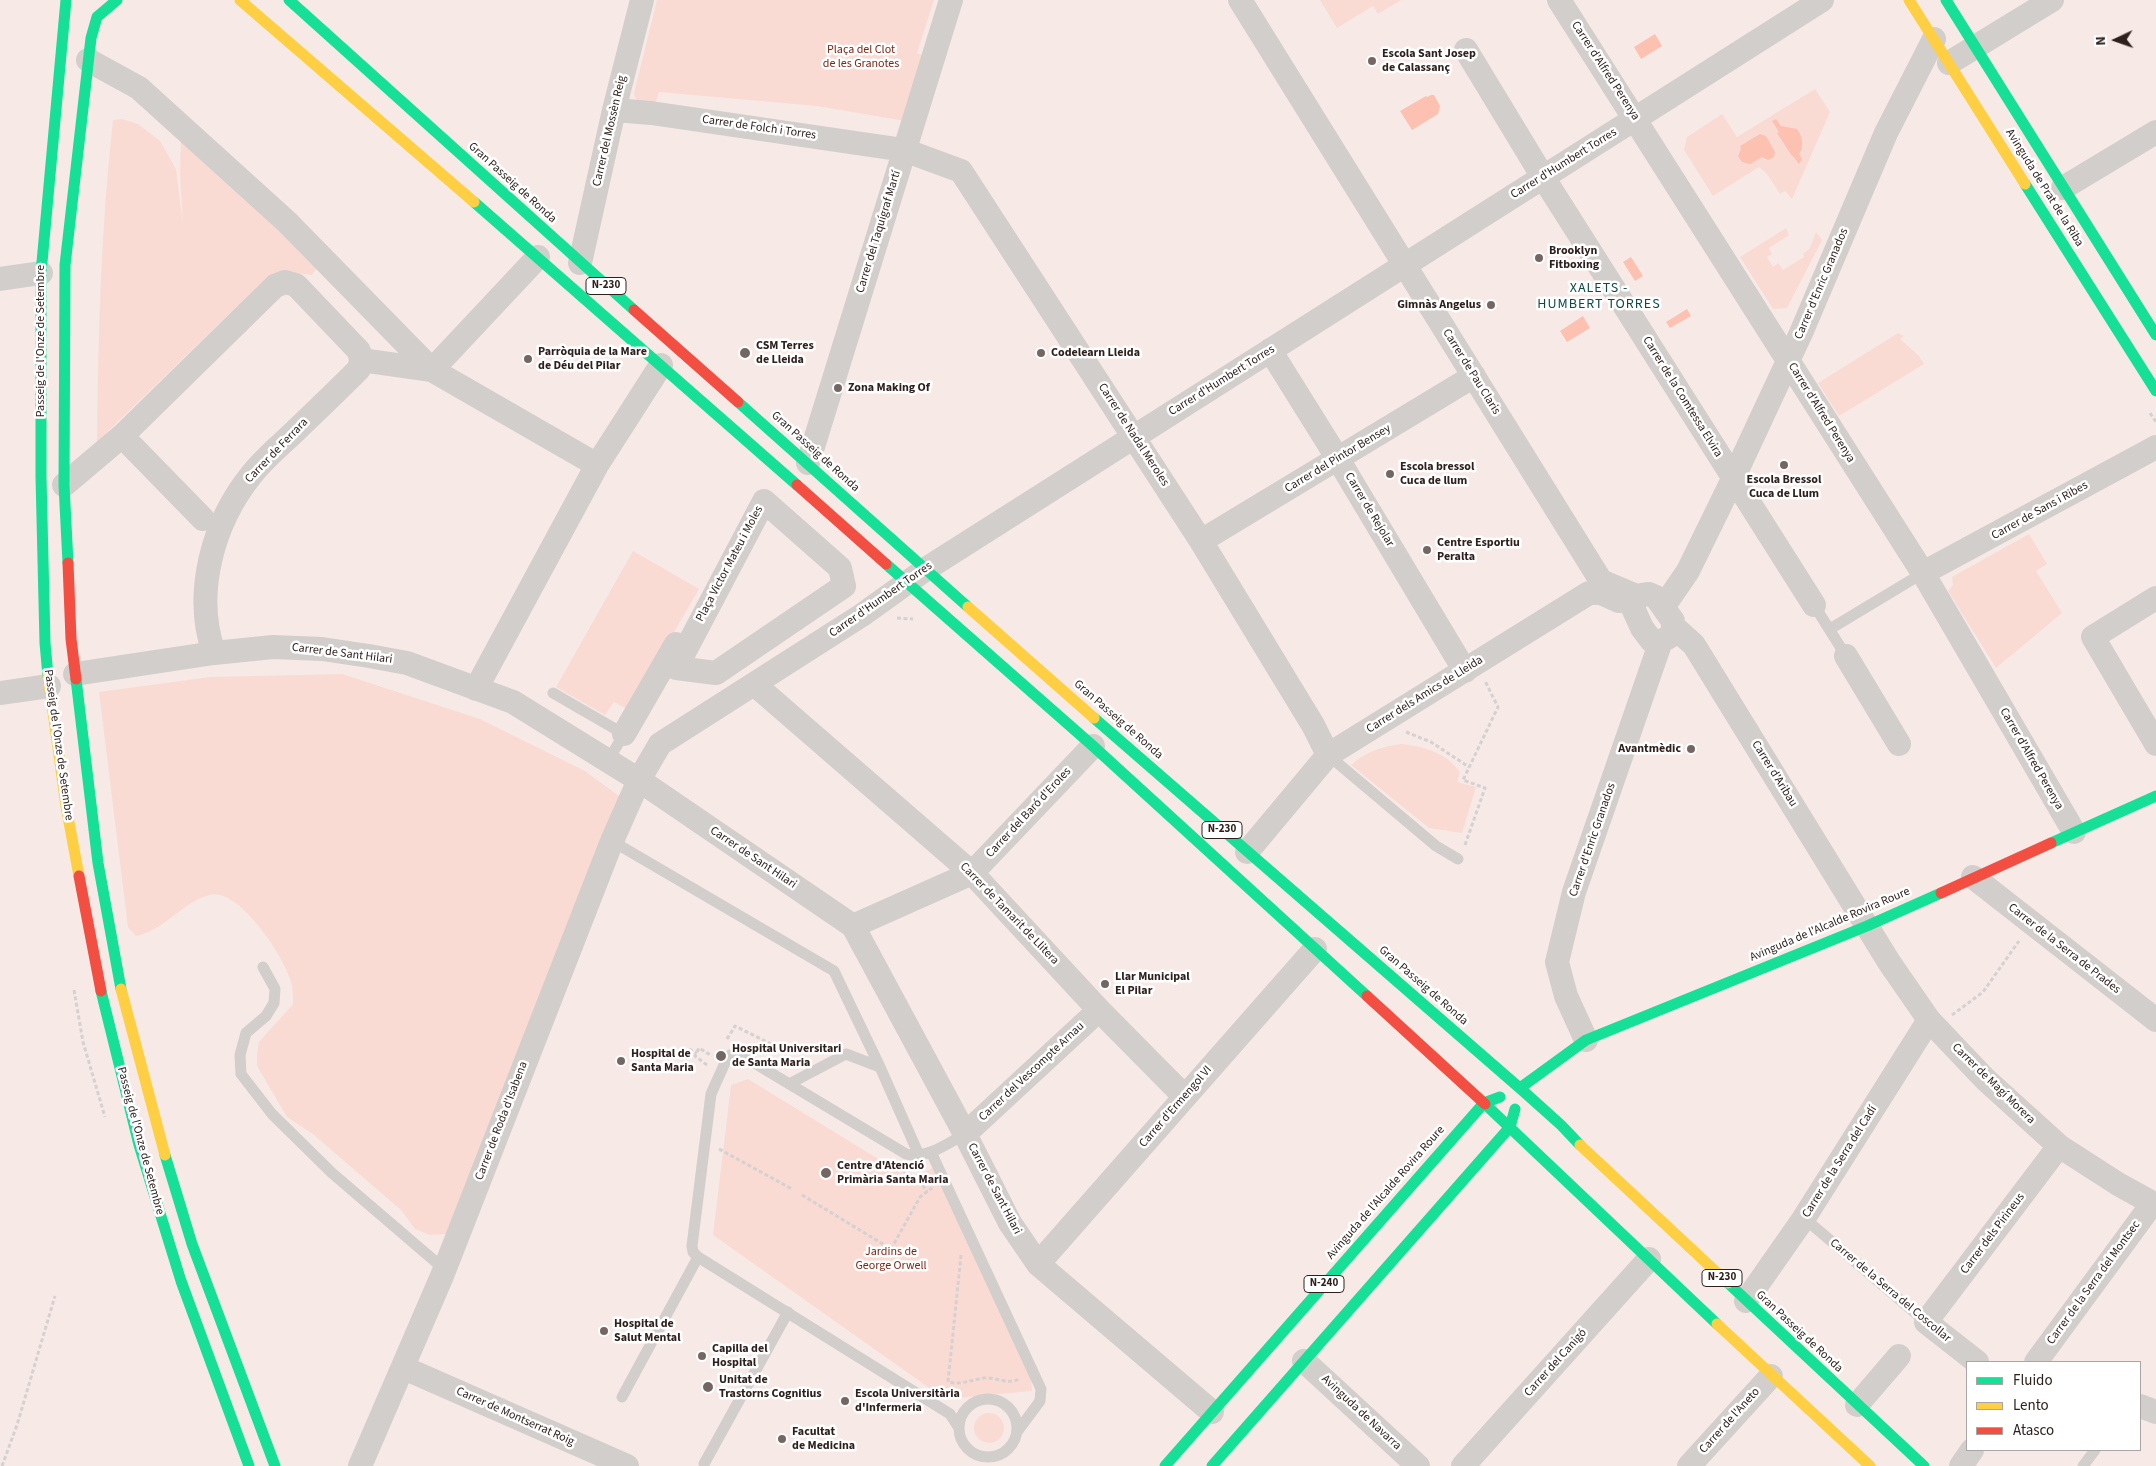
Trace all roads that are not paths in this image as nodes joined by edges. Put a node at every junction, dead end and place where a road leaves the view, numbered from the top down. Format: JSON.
{"nodes":[{"id":1,"x":66,"y":0,"type":"edge"},
{"id":2,"x":117,"y":0,"type":"edge"},
{"id":3,"x":240,"y":0,"type":"edge"},
{"id":4,"x":289,"y":0,"type":"edge"},
{"id":5,"x":642,"y":0,"type":"edge"},
{"id":6,"x":951,"y":0,"type":"edge"},
{"id":7,"x":1240,"y":0,"type":"edge"},
{"id":8,"x":1559,"y":0,"type":"edge"},
{"id":9,"x":1822,"y":0,"type":"edge"},
{"id":10,"x":1909,"y":0,"type":"edge"},
{"id":11,"x":1946,"y":0,"type":"edge"},
{"id":12,"x":2052,"y":0,"type":"edge"},
{"id":13,"x":1934,"y":39,"type":"junction"},
{"id":14,"x":1976,"y":46,"type":"junction"},
{"id":15,"x":1466,"y":50,"type":"dead end"},
{"id":16,"x":88,"y":60,"type":"junction"},
{"id":17,"x":1949,"y":63,"type":"junction"},
{"id":18,"x":614,"y":110,"type":"junction"},
{"id":19,"x":1635,"y":118,"type":"junction"},
{"id":20,"x":2156,"y":132,"type":"edge"},
{"id":21,"x":904,"y":150,"type":"junction"},
{"id":22,"x":1543,"y":177,"type":"junction"},
{"id":23,"x":2063,"y":188,"type":"junction"},
{"id":24,"x":538,"y":257,"type":"junction"},
{"id":25,"x":580,"y":263,"type":"junction"},
{"id":26,"x":1404,"y":265,"type":"junction"},
{"id":27,"x":41,"y":273,"type":"junction"},
{"id":28,"x":0,"y":279,"type":"edge"},
{"id":29,"x":2156,"y":335,"type":"edge"},
{"id":30,"x":1270,"y":350,"type":"junction"},
{"id":31,"x":360,"y":355,"type":"junction"},
{"id":32,"x":1789,"y":362,"type":"junction"},
{"id":33,"x":661,"y":365,"type":"junction"},
{"id":34,"x":432,"y":370,"type":"junction"},
{"id":35,"x":1474,"y":376,"type":"junction"},
{"id":36,"x":2156,"y":391,"type":"edge"},
{"id":37,"x":122,"y":436,"type":"junction"},
{"id":38,"x":1134,"y":436,"type":"junction"},
{"id":39,"x":2156,"y":447,"type":"edge"},
{"id":40,"x":1338,"y":459,"type":"junction"},
{"id":41,"x":597,"y":464,"type":"junction"},
{"id":42,"x":808,"y":464,"type":"junction"},
{"id":43,"x":782,"y":473,"type":"junction"},
{"id":44,"x":1733,"y":480,"type":"junction"},
{"id":45,"x":64,"y":484,"type":"junction"},
{"id":46,"x":764,"y":501,"type":"junction"},
{"id":47,"x":203,"y":519,"type":"dead end"},
{"id":48,"x":1201,"y":541,"type":"junction"},
{"id":49,"x":926,"y":569,"type":"junction"},
{"id":50,"x":1923,"y":573,"type":"junction"},
{"id":51,"x":907,"y":582,"type":"junction"},
{"id":52,"x":2156,"y":598,"type":"edge"},
{"id":53,"x":1636,"y":602,"type":"junction"},
{"id":54,"x":1814,"y":605,"type":"joint"},
{"id":55,"x":1667,"y":625,"type":"junction"},
{"id":56,"x":1830,"y":629,"type":"junction"},
{"id":57,"x":214,"y":653,"type":"junction"},
{"id":58,"x":1846,"y":656,"type":"joint"},
{"id":59,"x":75,"y":674,"type":"junction"},
{"id":60,"x":1474,"y":674,"type":"junction"},
{"id":61,"x":754,"y":684,"type":"junction"},
{"id":62,"x":49,"y":686,"type":"junction"},
{"id":63,"x":476,"y":689,"type":"junction"},
{"id":64,"x":0,"y":693,"type":"edge"},
{"id":65,"x":553,"y":693,"type":"dead end"},
{"id":66,"x":624,"y":734,"type":"junction"},
{"id":67,"x":1899,"y":744,"type":"dead end"},
{"id":68,"x":2156,"y":744,"type":"edge"},
{"id":69,"x":1093,"y":746,"type":"junction"},
{"id":70,"x":1328,"y":755,"type":"junction"},
{"id":71,"x":608,"y":761,"type":"junction"},
{"id":72,"x":639,"y":780,"type":"junction"},
{"id":73,"x":2156,"y":796,"type":"edge"},
{"id":74,"x":2074,"y":832,"type":"junction"},
{"id":75,"x":612,"y":841,"type":"junction"},
{"id":76,"x":1247,"y":852,"type":"junction"},
{"id":77,"x":1458,"y":859,"type":"dead end"},
{"id":78,"x":972,"y":873,"type":"junction"},
{"id":79,"x":1973,"y":877,"type":"junction"},
{"id":80,"x":853,"y":926,"type":"junction"},
{"id":81,"x":1867,"y":926,"type":"junction"},
{"id":82,"x":1315,"y":949,"type":"junction"},
{"id":83,"x":263,"y":967,"type":"dead end"},
{"id":84,"x":1100,"y":1010,"type":"junction"},
{"id":85,"x":2156,"y":1020,"type":"edge"},
{"id":86,"x":1934,"y":1025,"type":"junction"},
{"id":87,"x":1586,"y":1040,"type":"junction"},
{"id":88,"x":880,"y":1067,"type":"junction"},
{"id":89,"x":789,"y":1084,"type":"junction"},
{"id":90,"x":1520,"y":1088,"type":"junction"},
{"id":91,"x":1185,"y":1097,"type":"junction"},
{"id":92,"x":1484,"y":1103,"type":"junction"},
{"id":93,"x":1510,"y":1127,"type":"junction"},
{"id":94,"x":965,"y":1134,"type":"junction"},
{"id":95,"x":2059,"y":1146,"type":"junction"},
{"id":96,"x":931,"y":1152,"type":"junction"},
{"id":97,"x":919,"y":1155,"type":"junction"},
{"id":98,"x":2154,"y":1204,"type":"edge"},
{"id":99,"x":1804,"y":1218,"type":"junction"},
{"id":100,"x":698,"y":1257,"type":"junction"},
{"id":101,"x":1649,"y":1259,"type":"junction"},
{"id":102,"x":1038,"y":1264,"type":"junction"},
{"id":103,"x":444,"y":1269,"type":"junction"},
{"id":104,"x":1746,"y":1301,"type":"junction"},
{"id":105,"x":788,"y":1312,"type":"junction"},
{"id":106,"x":1926,"y":1322,"type":"junction"},
{"id":107,"x":1899,"y":1356,"type":"dead end"},
{"id":108,"x":1304,"y":1361,"type":"junction"},
{"id":109,"x":1976,"y":1361,"type":"edge"},
{"id":110,"x":2037,"y":1361,"type":"edge"},
{"id":111,"x":404,"y":1368,"type":"junction"},
{"id":112,"x":1771,"y":1376,"type":"junction"},
{"id":113,"x":622,"y":1397,"type":"dead end"},
{"id":114,"x":1857,"y":1405,"type":"junction"},
{"id":115,"x":2141,"y":1406,"type":"edge"},
{"id":116,"x":1212,"y":1412,"type":"junction"},
{"id":117,"x":2156,"y":1412,"type":"edge"},
{"id":118,"x":959,"y":1428,"type":"junction"},
{"id":119,"x":1016,"y":1432,"type":"junction"},
{"id":120,"x":1971,"y":1451,"type":"edge"},
{"id":121,"x":2094,"y":1451,"type":"edge"},
{"id":122,"x":359,"y":1464,"type":"edge"},
{"id":123,"x":704,"y":1464,"type":"dead end"},
{"id":124,"x":249,"y":1466,"type":"edge"},
{"id":125,"x":275,"y":1466,"type":"edge"},
{"id":126,"x":627,"y":1466,"type":"edge"},
{"id":127,"x":1165,"y":1466,"type":"edge"},
{"id":128,"x":1212,"y":1466,"type":"edge"},
{"id":129,"x":1418,"y":1466,"type":"edge"},
{"id":130,"x":1463,"y":1466,"type":"edge"},
{"id":131,"x":1689,"y":1466,"type":"edge"},
{"id":132,"x":1870,"y":1466,"type":"edge"},
{"id":133,"x":1924,"y":1466,"type":"edge"},
{"id":134,"x":1961,"y":1466,"type":"edge"},
{"id":135,"x":2083,"y":1466,"type":"edge"}],
"edges":[{"from":1,"to":27,"type":"main road","name":"Passeig de l'Onze de Setembre"},
{"from":2,"to":16,"type":"main road","name":"Passeig de l'Onze de Setembre"},
{"from":3,"to":24,"type":"main road","number":"N-230"},
{"from":4,"to":25,"type":"main road","name":"Gran Passeig de Ronda","number":"N-230"},
{"from":5,"to":18,"type":"street","name":"Carrer del Mossèn Reig"},
{"from":6,"to":21,"type":"street","name":"Carrer del Taquígraf Martí"},
{"from":7,"to":26,"type":"street","name":"Carrer de Pau Claris"},
{"from":8,"to":19,"type":"street","name":"Carrer d'Alfred Perenya"},
{"from":9,"to":19,"type":"street","name":"Carrer d'Humbert Torres"},
{"from":10,"to":13,"type":"main road","name":"Avinguda de Prat de la Riba"},
{"from":11,"to":14,"type":"main road","name":"Avinguda de Prat de la Riba"},
{"from":12,"to":14,"type":"street"},
{"from":13,"to":17,"type":"main road","name":"Avinguda de Prat de la Riba"},
{"from":13,"to":32,"type":"street","name":"Carrer d'Enric Granados"},
{"from":14,"to":17,"type":"street"},
{"from":14,"to":23,"type":"main road","name":"Avinguda de Prat de la Riba"},
{"from":15,"to":22,"type":"street","name":"Carrer de la Comtessa Elvira"},
{"from":16,"to":34,"type":"street"},
{"from":16,"to":45,"type":"main road","name":"Passeig de l'Onze de Setembre"},
{"from":17,"to":36,"type":"main road","name":"Avinguda de Prat de la Riba"},
{"from":18,"to":21,"type":"street","name":"Carrer de Folch i Torres"},
{"from":18,"to":25,"type":"street","name":"Carrer del Mossèn Reig"},
{"from":19,"to":22,"type":"street","name":"Carrer d'Humbert Torres"},
{"from":19,"to":32,"type":"street","name":"Carrer d'Alfred Perenya"},
{"from":20,"to":23,"type":"street"},
{"from":21,"to":38,"type":"street","name":"Carrer de Nadal Meroles"},
{"from":21,"to":42,"type":"street","name":"Carrer del Taquígraf Martí"},
{"from":22,"to":26,"type":"street","name":"Carrer d'Humbert Torres"},
{"from":22,"to":44,"type":"street","name":"Carrer de la Comtessa Elvira"},
{"from":23,"to":29,"type":"main road","name":"Avinguda de Prat de la Riba"},
{"from":24,"to":33,"type":"main road","number":"N-230"},
{"from":24,"to":34,"type":"street"},
{"from":25,"to":42,"type":"main road","name":"Gran Passeig de Ronda","number":"N-230"},
{"from":26,"to":30,"type":"street","name":"Carrer d'Humbert Torres"},
{"from":26,"to":35,"type":"street","name":"Carrer de Pau Claris"},
{"from":27,"to":28,"type":"street"},
{"from":27,"to":62,"type":"main road","name":"Passeig de l'Onze de Setembre"},
{"from":30,"to":38,"type":"street","name":"Carrer d'Humbert Torres"},
{"from":30,"to":40,"type":"street","name":"Carrer de Rejolar"},
{"from":31,"to":34,"type":"street"},
{"from":31,"to":37,"type":"street"},
{"from":31,"to":57,"type":"street","name":"Carrer de Ferrara"},
{"from":32,"to":44,"type":"street","name":"Carrer d'Enric Granados"},
{"from":32,"to":50,"type":"street","name":"Carrer d'Alfred Perenya"},
{"from":33,"to":41,"type":"street"},
{"from":33,"to":43,"type":"main road","number":"N-230"},
{"from":34,"to":41,"type":"street"},
{"from":35,"to":40,"type":"street","name":"Carrer del Pintor Bensey"},
{"from":35,"to":53,"type":"street","name":"Carrer de Pau Claris"},
{"from":37,"to":45,"type":"street"},
{"from":37,"to":47,"type":"street"},
{"from":38,"to":48,"type":"street","name":"Carrer de Nadal Meroles"},
{"from":38,"to":49,"type":"street","name":"Carrer d'Humbert Torres"},
{"from":39,"to":50,"type":"street","name":"Carrer de Sans i Ribes"},
{"from":40,"to":48,"type":"street","name":"Carrer del Pintor Bensey"},
{"from":40,"to":60,"type":"street","name":"Carrer de Rejolar"},
{"from":41,"to":63,"type":"street"},
{"from":42,"to":49,"type":"main road","name":"Gran Passeig de Ronda","number":"N-230"},
{"from":43,"to":46,"type":"street"},
{"from":43,"to":51,"type":"main road","number":"N-230"},
{"from":44,"to":54,"type":"street","name":"Carrer de la Comtessa Elvira"},
{"from":44,"to":55,"type":"street","name":"Carrer d'Enric Granados"},
{"from":45,"to":59,"type":"main road","name":"Passeig de l'Onze de Setembre"},
{"from":46,"to":46,"type":"street","name":"Plaça Victor Mateu i Moles"},
{"from":46,"to":66,"type":"street"},
{"from":48,"to":70,"type":"street","name":"Carrer de Nadal Meroles"},
{"from":49,"to":51,"type":"street","name":"Carrer d'Humbert Torres"},
{"from":49,"to":76,"type":"main road","name":"Gran Passeig de Ronda","number":"N-230"},
{"from":50,"to":56,"type":"lane"},
{"from":50,"to":74,"type":"street","name":"Carrer d'Alfred Perenya"},
{"from":51,"to":61,"type":"street","name":"Carrer d'Humbert Torres"},
{"from":51,"to":69,"type":"main road","number":"N-230"},
{"from":52,"to":68,"type":"street"},
{"from":53,"to":55,"type":"street"},
{"from":53,"to":55,"type":"street"},
{"from":53,"to":60,"type":"street","name":"Carrer dels Amics de Lleida"},
{"from":54,"to":56,"type":"lane","name":"Carrer de la Comtessa Elvira"},
{"from":55,"to":81,"type":"street","name":"Carrer d'Aribau"},
{"from":55,"to":87,"type":"street","name":"Carrer d'Enric Granados"},
{"from":56,"to":58,"type":"lane","name":"Carrer de la Comtessa Elvira"},
{"from":57,"to":59,"type":"street","name":"Carrer de Sant Hilari"},
{"from":57,"to":63,"type":"street","name":"Carrer de Sant Hilari"},
{"from":58,"to":67,"type":"street","name":"Carrer de la Comtessa Elvira"},
{"from":59,"to":125,"type":"main road","name":"Passeig de l'Onze de Setembre"},
{"from":60,"to":70,"type":"street","name":"Carrer dels Amics de Lleida"},
{"from":61,"to":72,"type":"street","name":"Carrer d'Humbert Torres"},
{"from":61,"to":78,"type":"street","name":"Carrer de Tamarit de Llitera"},
{"from":62,"to":64,"type":"street"},
{"from":62,"to":124,"type":"main road","name":"Passeig de l'Onze de Setembre"},
{"from":63,"to":71,"type":"street","name":"Carrer de Sant Hilari"},
{"from":65,"to":66,"type":"lane"},
{"from":66,"to":71,"type":"lane"},
{"from":69,"to":78,"type":"street","name":"Carrer del Baró d'Eroles"},
{"from":69,"to":82,"type":"main road","number":"N-230"},
{"from":70,"to":76,"type":"street","name":"Carrer dels Amics de Lleida"},
{"from":70,"to":77,"type":"lane"},
{"from":71,"to":72,"type":"street","name":"Carrer de Sant Hilari"},
{"from":72,"to":75,"type":"street","name":"Carrer de Roda d'Isabena"},
{"from":72,"to":80,"type":"street","name":"Carrer de Sant Hilari"},
{"from":73,"to":74,"type":"main road","name":"Avinguda de l'Alcalde Rovira Roure"},
{"from":74,"to":79,"type":"main road","name":"Avinguda de l'Alcalde Rovira Roure"},
{"from":75,"to":88,"type":"lane"},
{"from":75,"to":103,"type":"street","name":"Carrer de Roda d'Isabena"},
{"from":76,"to":90,"type":"main road","name":"Gran Passeig de Ronda","number":"N-230"},
{"from":78,"to":80,"type":"street","name":"Carrer del Baró d'Eroles"},
{"from":78,"to":84,"type":"street","name":"Carrer de Tamarit de Llitera"},
{"from":79,"to":81,"type":"main road","name":"Avinguda de l'Alcalde Rovira Roure"},
{"from":79,"to":85,"type":"street","name":"Carrer de la Serra de Prades"},
{"from":80,"to":94,"type":"street","name":"Carrer de Sant Hilari"},
{"from":81,"to":86,"type":"street","name":"Carrer de Magí Morera"},
{"from":81,"to":87,"type":"main road","name":"Avinguda de l'Alcalde Rovira Roure"},
{"from":82,"to":91,"type":"street","name":"Carrer d'Ermengol VI"},
{"from":82,"to":92,"type":"main road","number":"N-230"},
{"from":83,"to":103,"type":"lane"},
{"from":84,"to":91,"type":"street","name":"Carrer de Tamarit de Llitera"},
{"from":84,"to":94,"type":"street","name":"Carrer del Vescompte Arnau"},
{"from":86,"to":95,"type":"street","name":"Carrer de Magí Morera"},
{"from":86,"to":99,"type":"street","name":"Carrer de la Serra del Cadí"},
{"from":87,"to":90,"type":"main road","name":"Avinguda de l'Alcalde Rovira Roure"},
{"from":88,"to":89,"type":"lane"},
{"from":88,"to":97,"type":"lane"},
{"from":89,"to":97,"type":"lane"},
{"from":89,"to":100,"type":"lane"},
{"from":90,"to":92,"type":"main road","name":"Avinguda de l'Alcalde Rovira Roure","number":"N-240"},
{"from":90,"to":93,"type":"main road","number":"N-240"},
{"from":90,"to":104,"type":"main road","name":"Gran Passeig de Ronda","number":"N-230"},
{"from":91,"to":102,"type":"street","name":"Carrer d'Ermengol VI"},
{"from":92,"to":93,"type":"main road","number":"N-230"},
{"from":92,"to":116,"type":"main road","name":"Avinguda de l'Alcalde Rovira Roure","number":"N-240"},
{"from":93,"to":101,"type":"main road","number":"N-230"},
{"from":93,"to":108,"type":"main road","number":"N-240"},
{"from":94,"to":96,"type":"lane"},
{"from":94,"to":102,"type":"street","name":"Carrer de Sant Hilari"},
{"from":95,"to":98,"type":"street","name":"Carrer de Magí Morera"},
{"from":95,"to":106,"type":"street","name":"Carrer dels Pirineus"},
{"from":96,"to":97,"type":"lane"},
{"from":96,"to":119,"type":"lane"},
{"from":98,"to":110,"type":"street","name":"Carrer de la Serra del Montsec"},
{"from":99,"to":104,"type":"street","name":"Carrer de la Serra del Cadí"},
{"from":99,"to":106,"type":"lane","name":"Carrer de la Serra del Coscollar"},
{"from":100,"to":105,"type":"lane"},
{"from":100,"to":113,"type":"lane"},
{"from":101,"to":112,"type":"main road","number":"N-230"},
{"from":101,"to":130,"type":"street","name":"Carrer del Canigó"},
{"from":102,"to":116,"type":"street","name":"Carrer de Sant Hilari"},
{"from":103,"to":111,"type":"street","name":"Carrer de Roda d'Isabena"},
{"from":104,"to":114,"type":"main road","name":"Gran Passeig de Ronda","number":"N-230"},
{"from":105,"to":118,"type":"lane"},
{"from":105,"to":123,"type":"lane"},
{"from":106,"to":109,"type":"street","name":"Carrer de la Serra del Coscollar"},
{"from":107,"to":114,"type":"street"},
{"from":108,"to":128,"type":"main road","number":"N-240"},
{"from":108,"to":129,"type":"street","name":"Avinguda de Navarra"},
{"from":111,"to":122,"type":"street","name":"Carrer de Roda d'Isabena"},
{"from":111,"to":126,"type":"street","name":"Carrer de Montserrat Roig"},
{"from":112,"to":131,"type":"street","name":"Carrer de l'Aneto"},
{"from":112,"to":132,"type":"main road","number":"N-230"},
{"from":114,"to":133,"type":"main road","name":"Gran Passeig de Ronda","number":"N-230"},
{"from":115,"to":117,"type":"street"},
{"from":116,"to":127,"type":"main road","name":"Avinguda de l'Alcalde Rovira Roure","number":"N-240"},
{"from":118,"to":119,"type":"lane"},
{"from":118,"to":119,"type":"lane"},
{"from":120,"to":134,"type":"street"},
{"from":121,"to":135,"type":"lane"}]}
